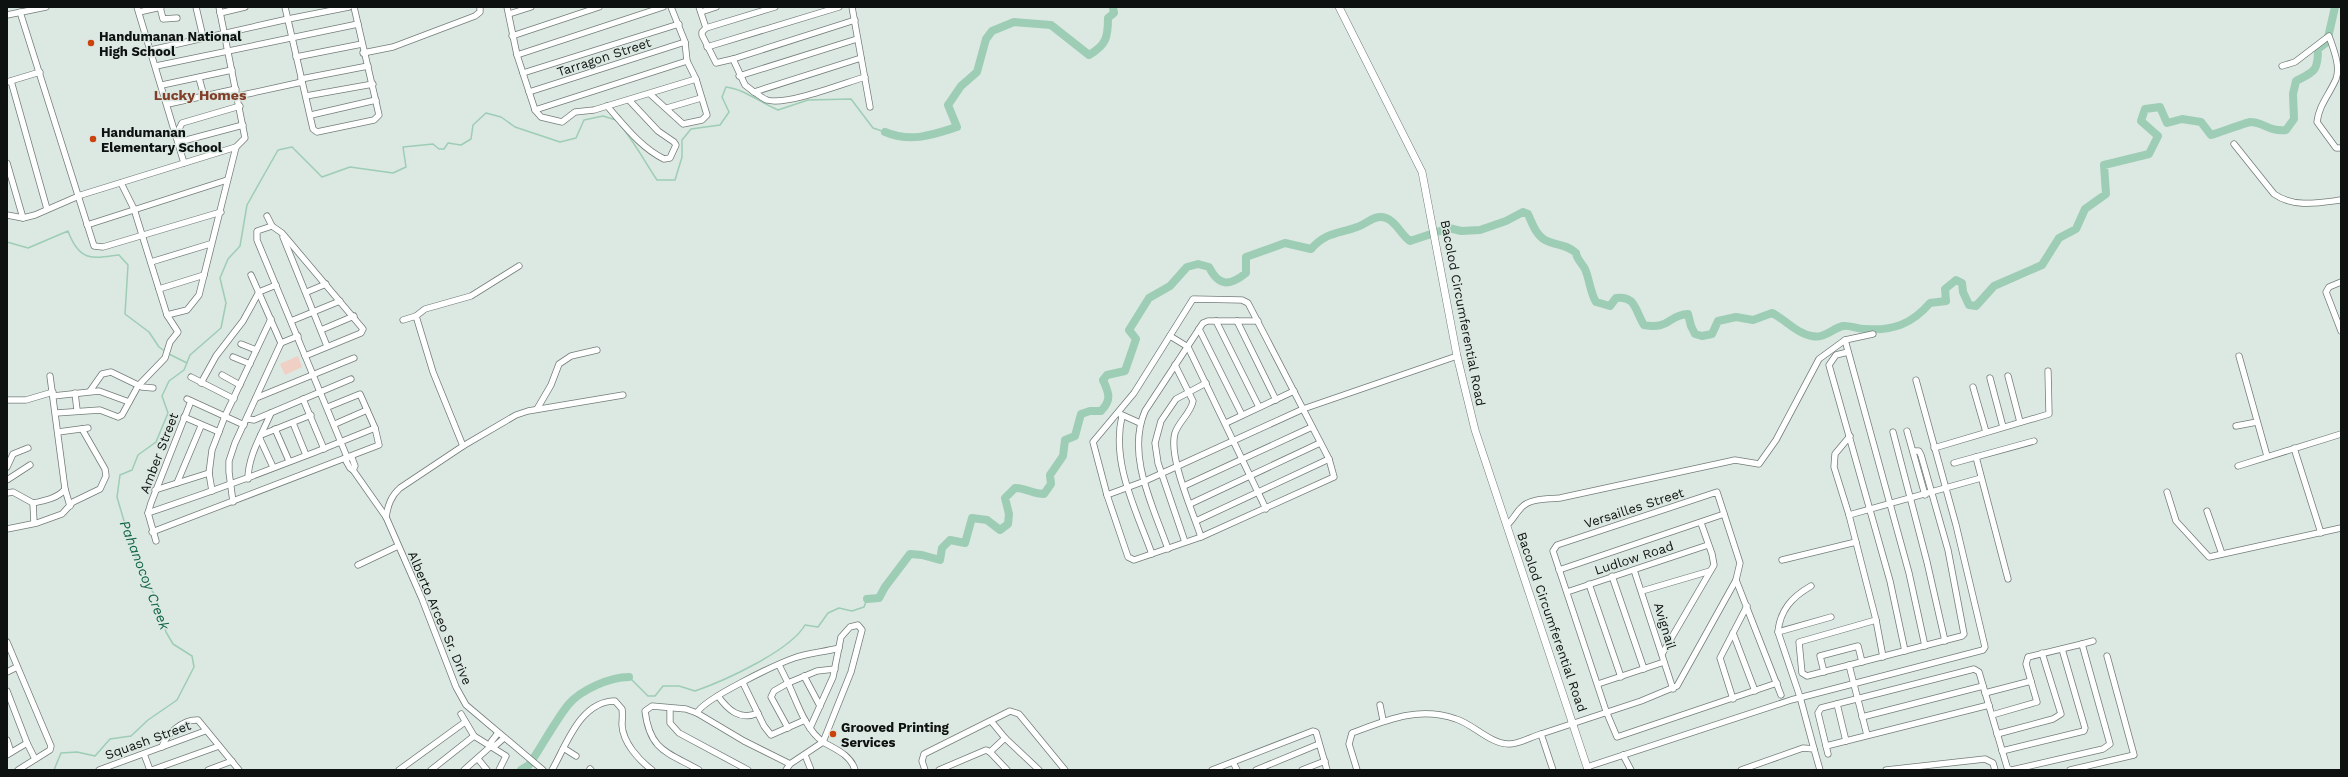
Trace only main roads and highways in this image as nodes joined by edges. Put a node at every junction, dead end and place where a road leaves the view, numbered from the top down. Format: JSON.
{"nodes":[{"id":1,"x":1339,"y":7,"type":"edge"},
{"id":2,"x":1588,"y":768,"type":"edge"}],
"edges":[{"from":1,"to":2,"type":"main road","name":"Bacolod Circumferential Road"}]}
